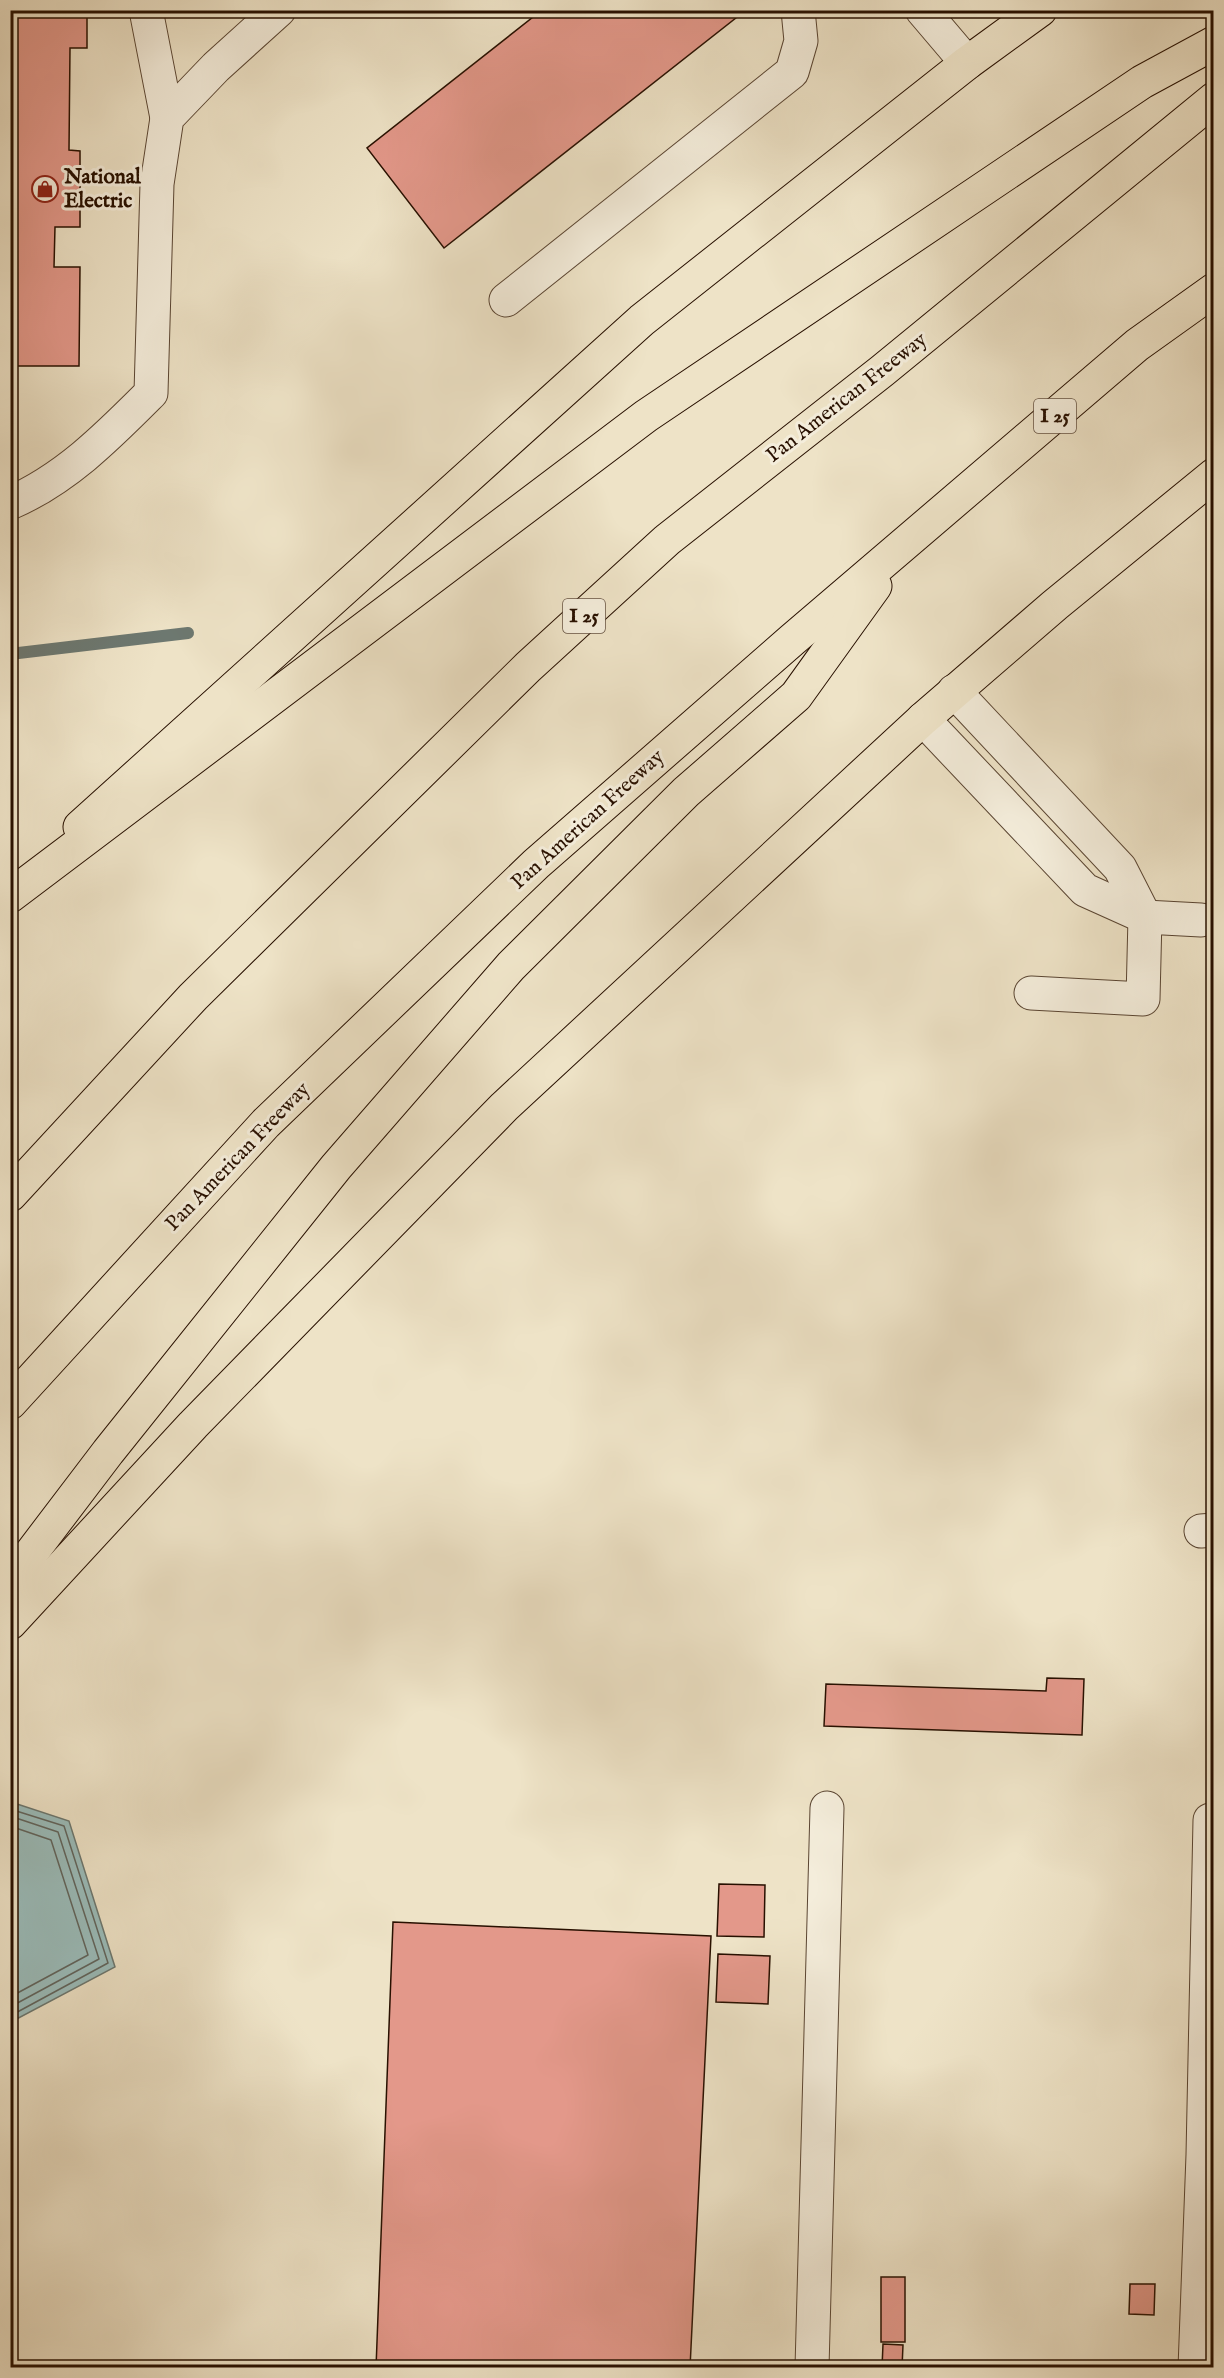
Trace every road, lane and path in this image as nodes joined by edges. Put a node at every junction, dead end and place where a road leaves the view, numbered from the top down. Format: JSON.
{"nodes":[{"id":1,"x":146,"y":10,"type":"edge"},
{"id":2,"x":279,"y":10,"type":"edge"},
{"id":3,"x":798,"y":10,"type":"edge"},
{"id":4,"x":922,"y":10,"type":"edge"},
{"id":5,"x":1040,"y":10,"type":"edge"},
{"id":6,"x":1214,"y":43,"type":"edge"},
{"id":7,"x":967,"y":63,"type":"junction"},
{"id":8,"x":1214,"y":99,"type":"edge"},
{"id":9,"x":167,"y":118,"type":"junction"},
{"id":10,"x":1214,"y":290,"type":"edge"},
{"id":11,"x":507,"y":300,"type":"dead end"},
{"id":12,"x":1214,"y":475,"type":"edge"},
{"id":13,"x":10,"y":503,"type":"edge"},
{"id":14,"x":902,"y":548,"type":"junction"},
{"id":15,"x":954,"y":691,"type":"junction"},
{"id":16,"x":923,"y":719,"type":"junction"},
{"id":17,"x":10,"y":890,"type":"edge"},
{"id":18,"x":10,"y":896,"type":"edge"},
{"id":19,"x":1145,"y":917,"type":"junction"},
{"id":20,"x":1201,"y":921,"type":"dead end"},
{"id":21,"x":1032,"y":993,"type":"dead end"},
{"id":22,"x":10,"y":1194,"type":"edge"},
{"id":23,"x":10,"y":1402,"type":"edge"},
{"id":24,"x":10,"y":1581,"type":"edge"},
{"id":25,"x":10,"y":1623,"type":"edge"},
{"id":26,"x":827,"y":1808,"type":"dead end"},
{"id":27,"x":1210,"y":1820,"type":"dead end"},
{"id":28,"x":812,"y":2367,"type":"edge"},
{"id":29,"x":1195,"y":2367,"type":"edge"}],
"edges":[{"from":1,"to":9,"type":"street"},
{"from":2,"to":9,"type":"street"},
{"from":3,"to":11,"type":"street"},
{"from":4,"to":7,"type":"street"},
{"from":5,"to":7,"type":"main road"},
{"from":6,"to":18,"type":"main road"},
{"from":7,"to":17,"type":"main road"},
{"from":8,"to":22,"type":"main road","name":"Pan American Freeway","number":"I 25"},
{"from":9,"to":13,"type":"street"},
{"from":10,"to":14,"type":"main road","name":"Pan American Freeway","number":"I 25"},
{"from":12,"to":15,"type":"main road"},
{"from":14,"to":23,"type":"main road","name":"Pan American Freeway","number":"I 25"},
{"from":14,"to":24,"type":"main road"},
{"from":15,"to":16,"type":"main road"},
{"from":15,"to":19,"type":"street"},
{"from":16,"to":19,"type":"street"},
{"from":16,"to":25,"type":"main road"},
{"from":19,"to":20,"type":"street"},
{"from":19,"to":21,"type":"street"},
{"from":26,"to":28,"type":"street"},
{"from":27,"to":29,"type":"street"}]}
